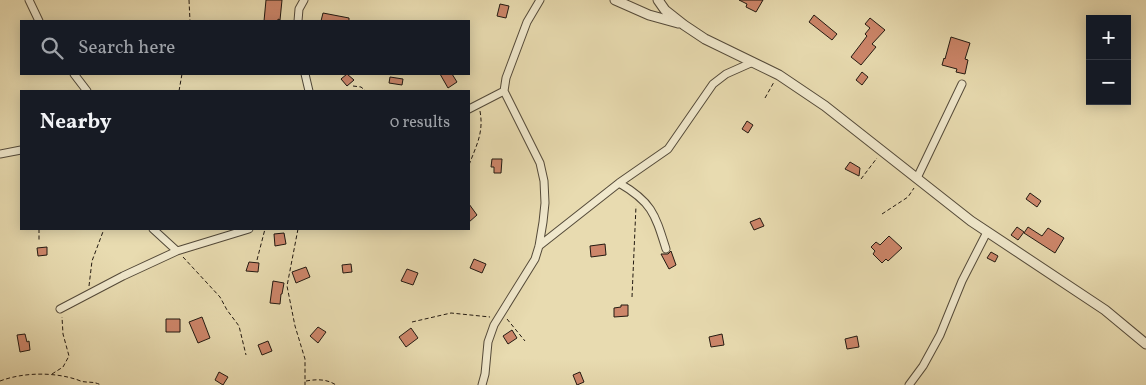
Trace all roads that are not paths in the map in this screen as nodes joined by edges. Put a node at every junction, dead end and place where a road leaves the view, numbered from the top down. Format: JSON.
{"nodes":[{"id":1,"x":28,"y":0,"type":"edge"},
{"id":2,"x":304,"y":0,"type":"edge"},
{"id":3,"x":540,"y":0,"type":"edge"},
{"id":4,"x":615,"y":0,"type":"edge"},
{"id":5,"x":658,"y":0,"type":"edge"},
{"id":6,"x":38,"y":20,"type":"edge"},
{"id":7,"x":298,"y":20,"type":"edge"},
{"id":8,"x":684,"y":25,"type":"junction"},
{"id":9,"x":753,"y":62,"type":"junction"},
{"id":10,"x":75,"y":75,"type":"edge"},
{"id":11,"x":305,"y":75,"type":"edge"},
{"id":12,"x":962,"y":84,"type":"dead end"},
{"id":13,"x":86,"y":90,"type":"edge"},
{"id":14,"x":309,"y":90,"type":"edge"},
{"id":15,"x":504,"y":91,"type":"junction"},
{"id":16,"x":470,"y":108,"type":"edge"},
{"id":17,"x":20,"y":150,"type":"edge"},
{"id":18,"x":0,"y":154,"type":"edge"},
{"id":19,"x":917,"y":178,"type":"junction"},
{"id":20,"x":619,"y":183,"type":"junction"},
{"id":21,"x":154,"y":230,"type":"edge"},
{"id":22,"x":246,"y":230,"type":"edge"},
{"id":23,"x":987,"y":232,"type":"junction"},
{"id":24,"x":539,"y":246,"type":"junction"},
{"id":25,"x":666,"y":248,"type":"dead end"},
{"id":26,"x":177,"y":251,"type":"junction"},
{"id":27,"x":60,"y":309,"type":"road end"},
{"id":28,"x":1146,"y":344,"type":"edge"},
{"id":29,"x":482,"y":385,"type":"edge"},
{"id":30,"x":909,"y":385,"type":"edge"}],
"edges":[{"from":1,"to":6,"type":"street"},
{"from":2,"to":7,"type":"street"},
{"from":3,"to":15,"type":"street"},
{"from":4,"to":8,"type":"street"},
{"from":5,"to":8,"type":"street"},
{"from":8,"to":9,"type":"street"},
{"from":9,"to":19,"type":"street"},
{"from":9,"to":20,"type":"street"},
{"from":10,"to":13,"type":"street"},
{"from":11,"to":14,"type":"street"},
{"from":12,"to":19,"type":"street"},
{"from":15,"to":16,"type":"street"},
{"from":15,"to":24,"type":"street"},
{"from":17,"to":18,"type":"street"},
{"from":19,"to":23,"type":"street"},
{"from":20,"to":24,"type":"street"},
{"from":20,"to":25,"type":"street"},
{"from":21,"to":26,"type":"street"},
{"from":22,"to":26,"type":"street"},
{"from":23,"to":28,"type":"street"},
{"from":23,"to":30,"type":"street"},
{"from":24,"to":29,"type":"street"},
{"from":26,"to":27,"type":"street"}]}
